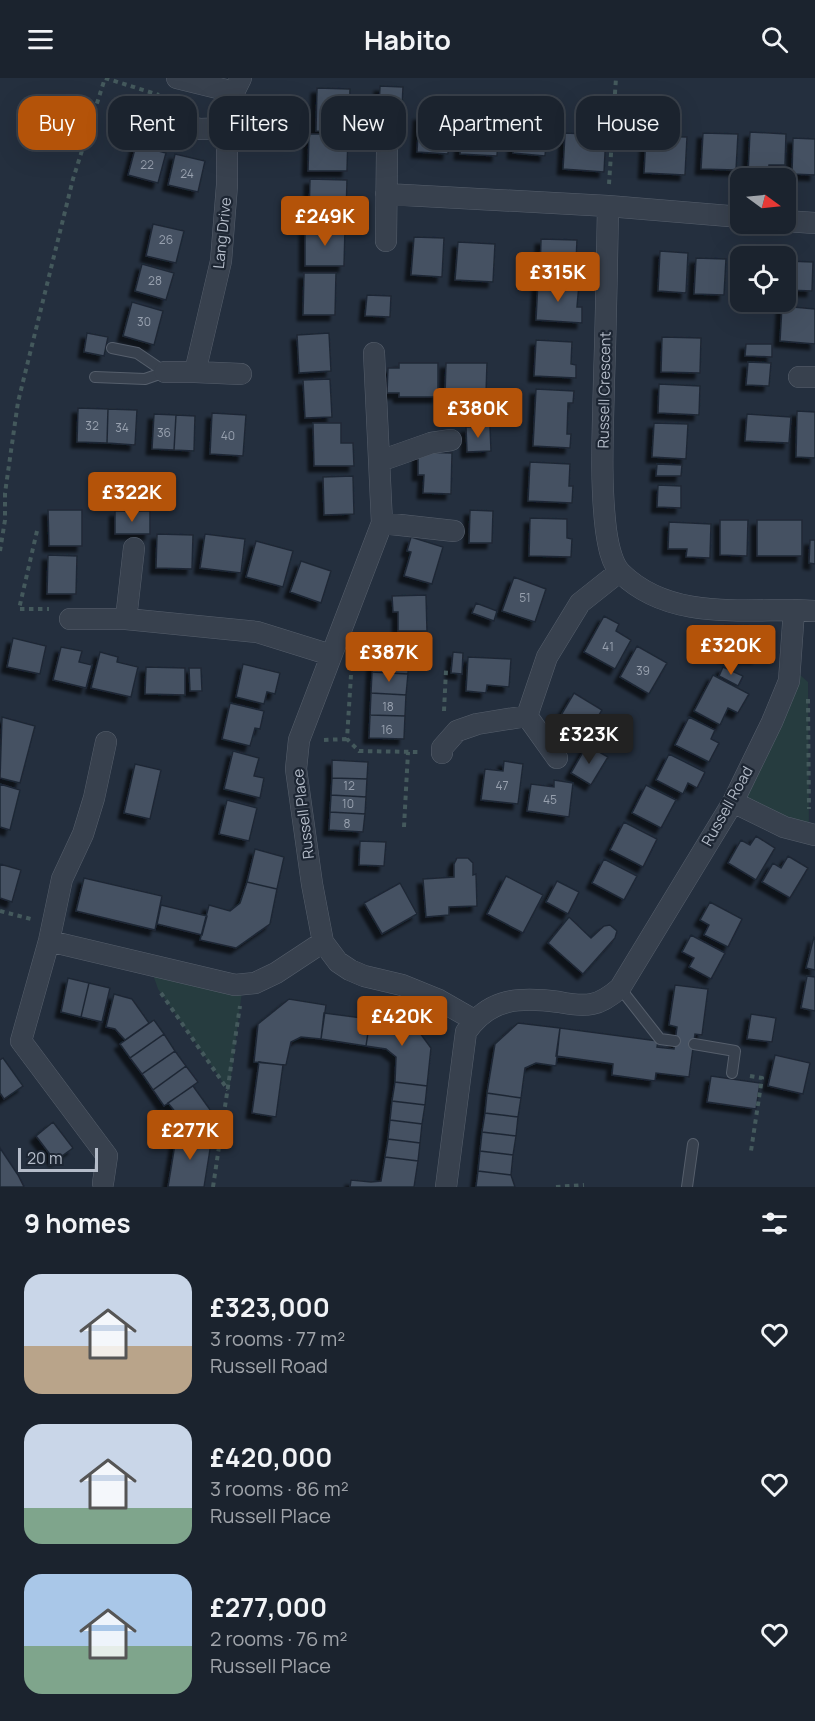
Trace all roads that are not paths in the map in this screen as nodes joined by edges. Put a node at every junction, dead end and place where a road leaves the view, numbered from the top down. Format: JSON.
{"nodes":[{"id":1,"x":177,"y":78,"type":"edge"},
{"id":2,"x":238,"y":85,"type":"edge"},
{"id":3,"x":227,"y":150,"type":"edge"},
{"id":4,"x":387,"y":150,"type":"dead end"},
{"id":5,"x":386,"y":194,"type":"junction"},
{"id":6,"x":608,"y":206,"type":"junction"},
{"id":7,"x":730,"y":216,"type":"edge"},
{"id":8,"x":796,"y":222,"type":"edge"},
{"id":9,"x":815,"y":223,"type":"edge"},
{"id":10,"x":386,"y":241,"type":"dead end"},
{"id":11,"x":112,"y":348,"type":"dead end"},
{"id":12,"x":374,"y":353,"type":"dead end"},
{"id":13,"x":165,"y":372,"type":"junction"},
{"id":14,"x":195,"y":372,"type":"junction"},
{"id":15,"x":241,"y":374,"type":"dead end"},
{"id":16,"x":95,"y":377,"type":"dead end"},
{"id":17,"x":452,"y":440,"type":"dead end"},
{"id":18,"x":380,"y":461,"type":"junction"},
{"id":19,"x":382,"y":523,"type":"junction"},
{"id":20,"x":454,"y":531,"type":"dead end"},
{"id":21,"x":134,"y":548,"type":"dead end"},
{"id":22,"x":619,"y":572,"type":"junction"},
{"id":23,"x":805,"y":611,"type":"edge"},
{"id":24,"x":70,"y":619,"type":"road end"},
{"id":25,"x":126,"y":619,"type":"junction"},
{"id":26,"x":331,"y":655,"type":"junction"},
{"id":27,"x":527,"y":716,"type":"junction"},
{"id":28,"x":106,"y":742,"type":"dead end"},
{"id":29,"x":442,"y":753,"type":"road end"},
{"id":30,"x":557,"y":758,"type":"dead end"},
{"id":31,"x":733,"y":802,"type":"junction"},
{"id":32,"x":812,"y":834,"type":"edge"},
{"id":33,"x":51,"y":932,"type":"junction"},
{"id":34,"x":323,"y":942,"type":"junction"},
{"id":35,"x":620,"y":988,"type":"junction"},
{"id":36,"x":474,"y":1020,"type":"junction"},
{"id":37,"x":675,"y":1041,"type":"dead end"},
{"id":38,"x":694,"y":1044,"type":"dead end"},
{"id":39,"x":732,"y":1073,"type":"road end"},
{"id":40,"x":693,"y":1144,"type":"dead end"},
{"id":41,"x":104,"y":1184,"type":"dead end"},
{"id":42,"x":446,"y":1187,"type":"edge"},
{"id":43,"x":687,"y":1187,"type":"edge"}],
"edges":[{"from":1,"to":2,"type":"street","name":"Lang Drive"},
{"from":3,"to":14,"type":"street","name":"Lang Drive"},
{"from":4,"to":5,"type":"street"},
{"from":5,"to":6,"type":"street"},
{"from":5,"to":10,"type":"street"},
{"from":6,"to":7,"type":"street"},
{"from":6,"to":22,"type":"street","name":"Russell Crescent"},
{"from":8,"to":9,"type":"street"},
{"from":11,"to":13,"type":"lane"},
{"from":12,"to":18,"type":"street","name":"Russell Place"},
{"from":13,"to":14,"type":"street"},
{"from":13,"to":16,"type":"lane"},
{"from":14,"to":15,"type":"street"},
{"from":17,"to":18,"type":"street"},
{"from":18,"to":19,"type":"street","name":"Russell Place"},
{"from":19,"to":20,"type":"street"},
{"from":19,"to":26,"type":"street","name":"Russell Place"},
{"from":21,"to":25,"type":"street"},
{"from":22,"to":23,"type":"street","name":"Russell Road"},
{"from":22,"to":27,"type":"street"},
{"from":23,"to":31,"type":"street","name":"Russell Road"},
{"from":24,"to":25,"type":"street"},
{"from":25,"to":26,"type":"street"},
{"from":26,"to":34,"type":"street","name":"Russell Place"},
{"from":27,"to":29,"type":"street"},
{"from":27,"to":30,"type":"street"},
{"from":28,"to":33,"type":"street"},
{"from":31,"to":32,"type":"street"},
{"from":31,"to":35,"type":"street","name":"Russell Road"},
{"from":33,"to":34,"type":"street"},
{"from":33,"to":41,"type":"street"},
{"from":34,"to":36,"type":"street","name":"Russell Place"},
{"from":35,"to":36,"type":"street","name":"Russell Road"},
{"from":35,"to":37,"type":"lane"},
{"from":36,"to":42,"type":"street"},
{"from":38,"to":39,"type":"lane"},
{"from":40,"to":43,"type":"lane"}]}
